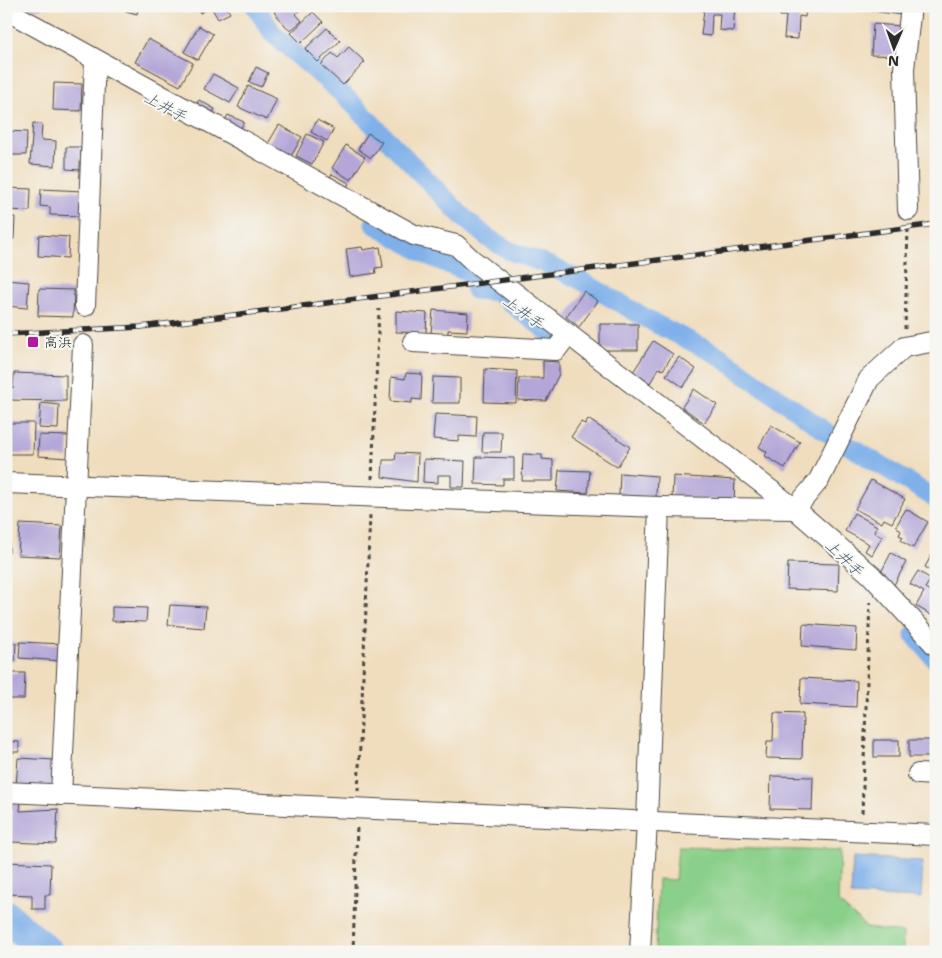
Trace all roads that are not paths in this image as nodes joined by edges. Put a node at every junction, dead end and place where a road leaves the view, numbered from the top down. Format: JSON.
{"nodes":[{"id":1,"x":910,"y":6,"type":"edge"},
{"id":2,"x":6,"y":10,"type":"edge"},
{"id":3,"x":95,"y":60,"type":"junction"},
{"id":4,"x":908,"y":210,"type":"road end"},
{"id":5,"x":85,"y":306,"type":"dead end"},
{"id":6,"x":568,"y":334,"type":"junction"},
{"id":7,"x":936,"y":341,"type":"edge"},
{"id":8,"x":413,"y":342,"type":"dead end"},
{"id":9,"x":83,"y":345,"type":"dead end"},
{"id":10,"x":6,"y":483,"type":"edge"},
{"id":11,"x":76,"y":485,"type":"junction"},
{"id":12,"x":659,"y":507,"type":"junction"},
{"id":13,"x":795,"y":509,"type":"junction"},
{"id":14,"x":936,"y":646,"type":"edge"},
{"id":15,"x":6,"y":792,"type":"edge"},
{"id":16,"x":61,"y":795,"type":"junction"},
{"id":17,"x":647,"y":821,"type":"junction"},
{"id":18,"x":936,"y":835,"type":"edge"},
{"id":19,"x":640,"y":952,"type":"edge"}],
"edges":[{"from":1,"to":4,"type":"street"},
{"from":2,"to":3,"type":"street"},
{"from":3,"to":5,"type":"street"},
{"from":3,"to":6,"type":"street"},
{"from":6,"to":8,"type":"street"},
{"from":6,"to":13,"type":"street"},
{"from":7,"to":13,"type":"street"},
{"from":9,"to":11,"type":"street"},
{"from":10,"to":11,"type":"street"},
{"from":11,"to":12,"type":"street"},
{"from":11,"to":16,"type":"street"},
{"from":12,"to":13,"type":"street"},
{"from":12,"to":17,"type":"street"},
{"from":13,"to":14,"type":"street"},
{"from":15,"to":16,"type":"street"},
{"from":16,"to":17,"type":"street"},
{"from":17,"to":18,"type":"street"},
{"from":17,"to":19,"type":"street"}]}
